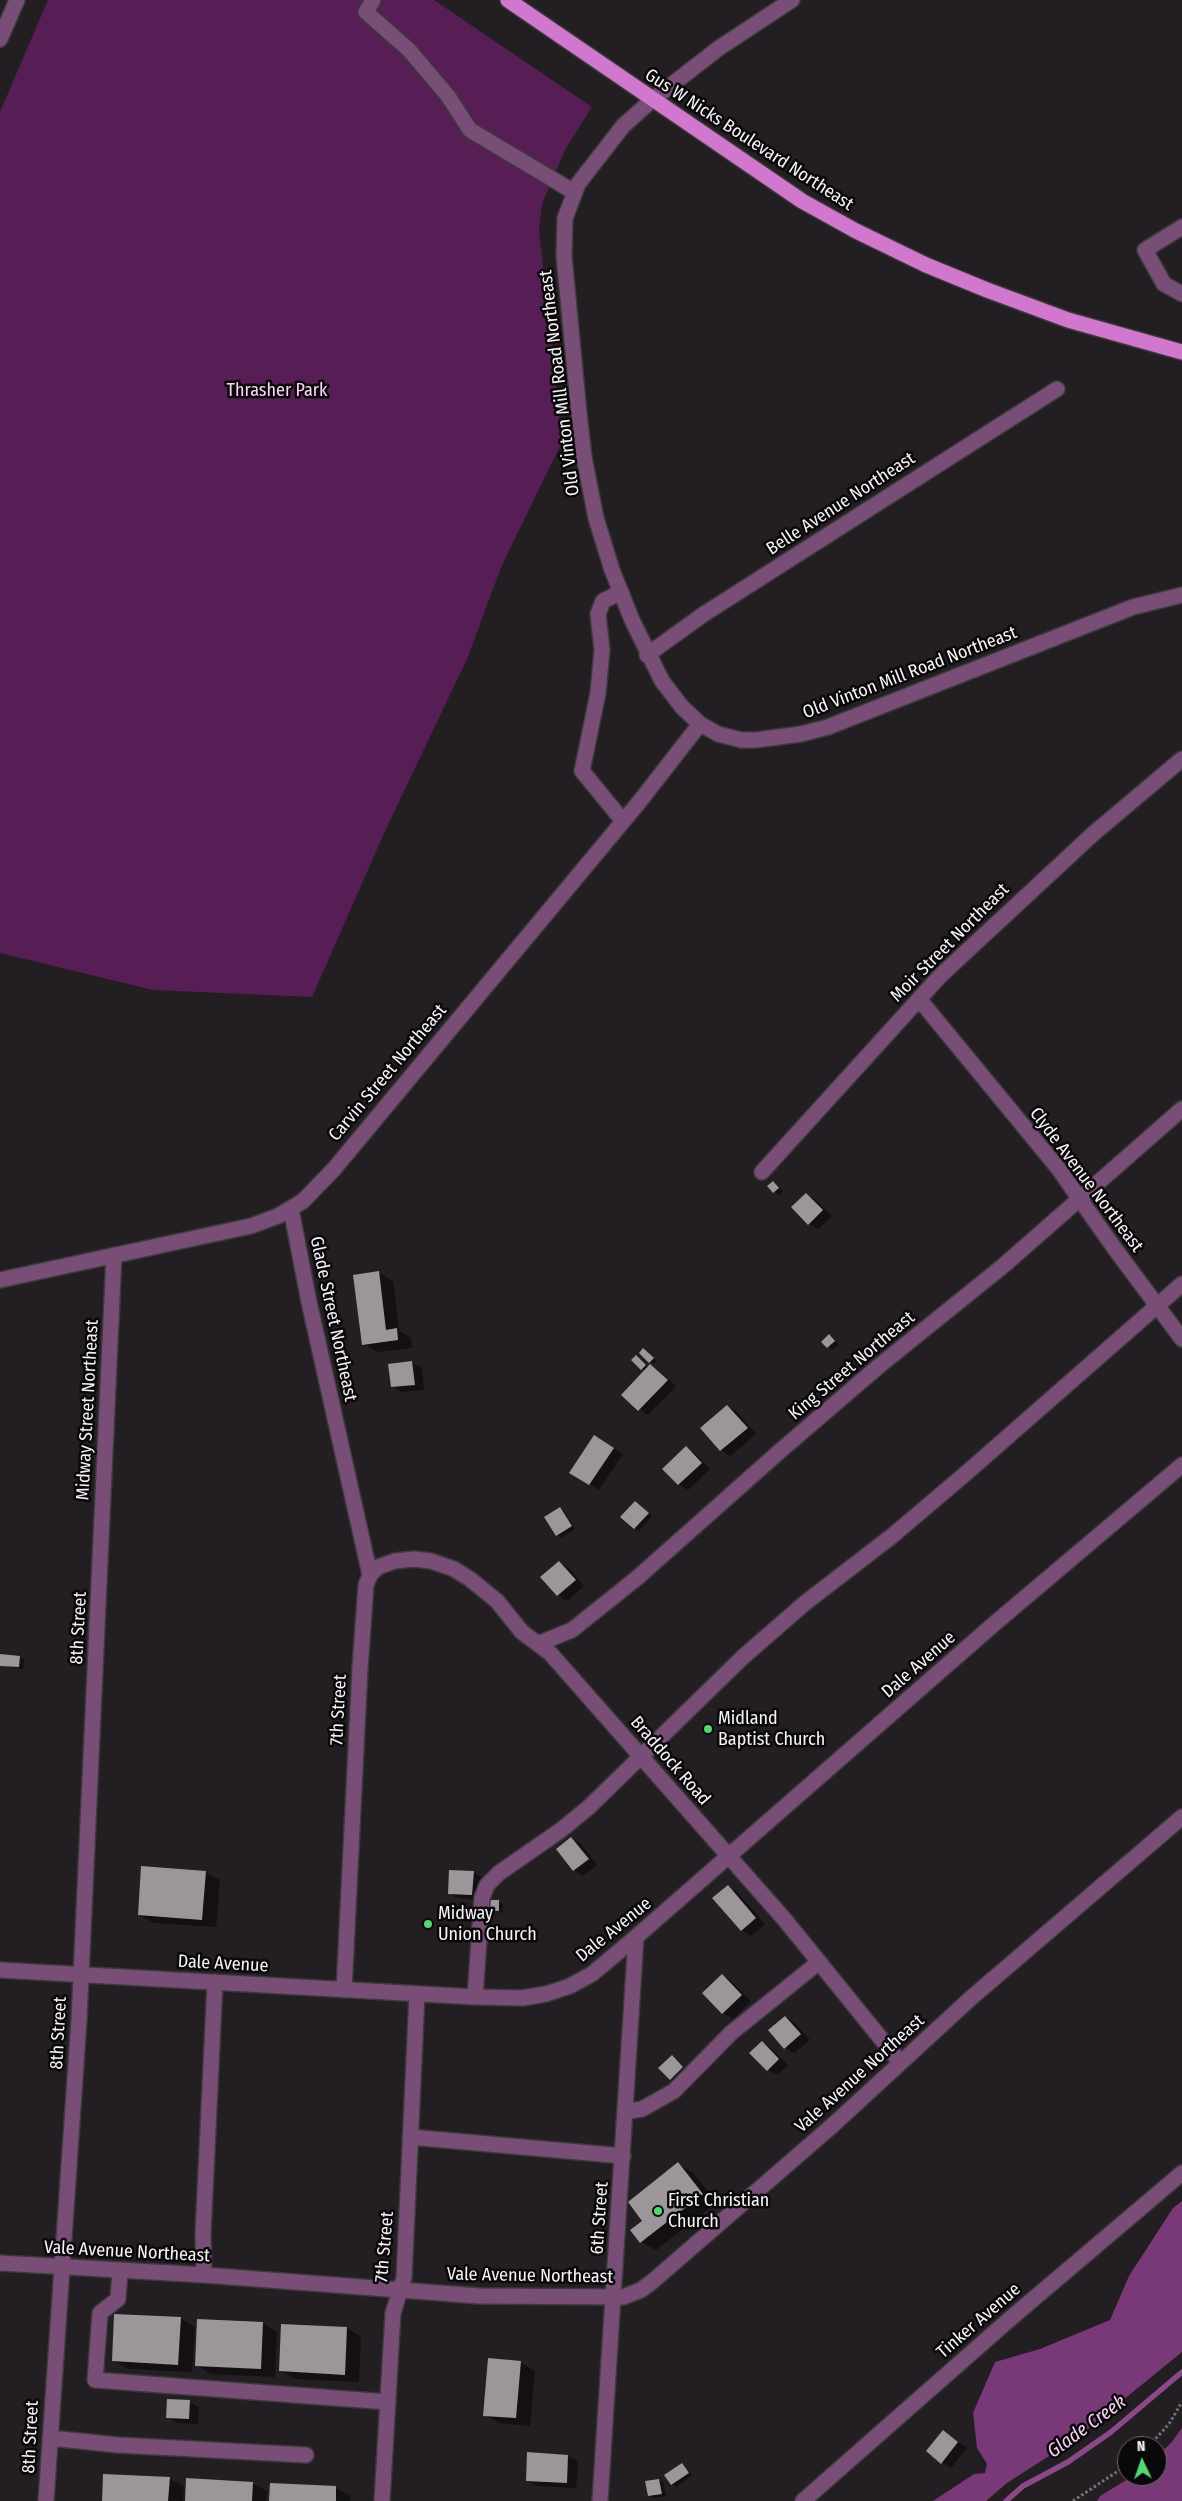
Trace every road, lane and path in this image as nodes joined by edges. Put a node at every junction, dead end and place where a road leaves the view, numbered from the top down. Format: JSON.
{"nodes":[{"id":1,"x":17,"y":0,"type":"edge"},
{"id":2,"x":373,"y":0,"type":"edge"},
{"id":3,"x":508,"y":0,"type":"edge"},
{"id":4,"x":792,"y":0,"type":"edge"},
{"id":5,"x":0,"y":39,"type":"edge"},
{"id":6,"x":652,"y":100,"type":"junction"},
{"id":7,"x":574,"y":192,"type":"junction"},
{"id":8,"x":1182,"y":227,"type":"edge"},
{"id":9,"x":1182,"y":294,"type":"edge"},
{"id":10,"x":1182,"y":352,"type":"edge"},
{"id":11,"x":1057,"y":389,"type":"dead end"},
{"id":12,"x":621,"y":592,"type":"junction"},
{"id":13,"x":1182,"y":595,"type":"edge"},
{"id":14,"x":648,"y":655,"type":"junction"},
{"id":15,"x":700,"y":724,"type":"junction"},
{"id":16,"x":1182,"y":759,"type":"edge"},
{"id":17,"x":623,"y":821,"type":"junction"},
{"id":18,"x":919,"y":999,"type":"junction"},
{"id":19,"x":1182,"y":1109,"type":"edge"},
{"id":20,"x":762,"y":1172,"type":"dead end"},
{"id":21,"x":1078,"y":1199,"type":"junction"},
{"id":22,"x":291,"y":1209,"type":"junction"},
{"id":23,"x":114,"y":1255,"type":"junction"},
{"id":24,"x":0,"y":1280,"type":"edge"},
{"id":25,"x":1182,"y":1284,"type":"edge"},
{"id":26,"x":1157,"y":1306,"type":"junction"},
{"id":27,"x":1182,"y":1339,"type":"edge"},
{"id":28,"x":339,"y":1436,"type":"joint"},
{"id":29,"x":1182,"y":1465,"type":"edge"},
{"id":30,"x":100,"y":1566,"type":"joint"},
{"id":31,"x":370,"y":1575,"type":"junction"},
{"id":32,"x":540,"y":1643,"type":"junction"},
{"id":33,"x":642,"y":1757,"type":"junction"},
{"id":34,"x":1182,"y":1817,"type":"edge"},
{"id":35,"x":728,"y":1857,"type":"junction"},
{"id":36,"x":636,"y":1937,"type":"junction"},
{"id":37,"x":820,"y":1962,"type":"junction"},
{"id":38,"x":0,"y":1970,"type":"edge"},
{"id":39,"x":80,"y":1975,"type":"junction"},
{"id":40,"x":214,"y":1982,"type":"junction"},
{"id":41,"x":344,"y":1990,"type":"junction"},
{"id":42,"x":417,"y":1994,"type":"junction"},
{"id":43,"x":475,"y":1997,"type":"junction"},
{"id":44,"x":900,"y":2062,"type":"junction"},
{"id":45,"x":625,"y":2112,"type":"junction"},
{"id":46,"x":410,"y":2137,"type":"junction"},
{"id":47,"x":623,"y":2156,"type":"junction"},
{"id":48,"x":1182,"y":2173,"type":"edge"},
{"id":49,"x":0,"y":2263,"type":"edge"},
{"id":50,"x":60,"y":2267,"type":"junction"},
{"id":51,"x":120,"y":2270,"type":"junction"},
{"id":52,"x":204,"y":2275,"type":"junction"},
{"id":53,"x":401,"y":2290,"type":"junction"},
{"id":54,"x":613,"y":2297,"type":"junction"},
{"id":55,"x":388,"y":2402,"type":"junction"},
{"id":56,"x":1182,"y":2402,"type":"edge"},
{"id":57,"x":1158,"y":2436,"type":"edge"},
{"id":58,"x":50,"y":2438,"type":"junction"},
{"id":59,"x":306,"y":2455,"type":"dead end"},
{"id":60,"x":1117,"y":2472,"type":"edge"},
{"id":61,"x":46,"y":2501,"type":"edge"},
{"id":62,"x":382,"y":2501,"type":"edge"},
{"id":63,"x":600,"y":2501,"type":"edge"},
{"id":64,"x":803,"y":2501,"type":"edge"},
{"id":65,"x":1073,"y":2501,"type":"edge"}],
"edges":[{"from":1,"to":5,"type":"street"},
{"from":2,"to":7,"type":"street"},
{"from":3,"to":6,"type":"main road","name":"Gus W Nicks Boulevard Northeast"},
{"from":4,"to":6,"type":"street","name":"Old Vinton Mill Road Northeast"},
{"from":6,"to":7,"type":"street","name":"Old Vinton Mill Road Northeast"},
{"from":6,"to":10,"type":"main road","name":"Gus W Nicks Boulevard Northeast"},
{"from":7,"to":12,"type":"street","name":"Old Vinton Mill Road Northeast"},
{"from":8,"to":9,"type":"street"},
{"from":11,"to":14,"type":"street","name":"Belle Avenue Northeast"},
{"from":12,"to":14,"type":"street","name":"Old Vinton Mill Road Northeast"},
{"from":12,"to":17,"type":"street"},
{"from":13,"to":15,"type":"street","name":"Old Vinton Mill Road Northeast"},
{"from":14,"to":15,"type":"street","name":"Old Vinton Mill Road Northeast"},
{"from":15,"to":17,"type":"street","name":"Carvin Street Northeast"},
{"from":16,"to":18,"type":"street","name":"Moir Street Northeast"},
{"from":17,"to":22,"type":"street","name":"Carvin Street Northeast"},
{"from":18,"to":20,"type":"street","name":"Moir Street Northeast"},
{"from":18,"to":21,"type":"street","name":"Clyde Avenue Northeast"},
{"from":19,"to":21,"type":"street","name":"King Street Northeast"},
{"from":21,"to":26,"type":"street","name":"Clyde Avenue Northeast"},
{"from":21,"to":32,"type":"street","name":"King Street Northeast"},
{"from":22,"to":23,"type":"street","name":"Carvin Street Northeast"},
{"from":22,"to":28,"type":"street","name":"Glade Street Northeast"},
{"from":23,"to":24,"type":"street","name":"Carvin Street Northeast"},
{"from":23,"to":30,"type":"street","name":"Midway Street Northeast"},
{"from":25,"to":26,"type":"street"},
{"from":26,"to":27,"type":"street","name":"Clyde Avenue Northeast"},
{"from":26,"to":33,"type":"street"},
{"from":28,"to":31,"type":"street","name":"7th Street"},
{"from":29,"to":35,"type":"street","name":"Dale Avenue"},
{"from":30,"to":39,"type":"street","name":"8th Street"},
{"from":31,"to":32,"type":"street","name":"Braddock Road"},
{"from":31,"to":41,"type":"street","name":"7th Street"},
{"from":32,"to":33,"type":"street","name":"Braddock Road"},
{"from":33,"to":35,"type":"street","name":"Braddock Road"},
{"from":33,"to":43,"type":"street"},
{"from":34,"to":44,"type":"street","name":"Vale Avenue Northeast"},
{"from":35,"to":36,"type":"street","name":"Dale Avenue"},
{"from":35,"to":37,"type":"street","name":"Braddock Road"},
{"from":36,"to":43,"type":"street","name":"Dale Avenue"},
{"from":36,"to":45,"type":"street","name":"6th Street"},
{"from":37,"to":44,"type":"street","name":"Braddock Road"},
{"from":37,"to":45,"type":"street"},
{"from":38,"to":39,"type":"street","name":"Dale Avenue"},
{"from":39,"to":40,"type":"street","name":"Dale Avenue"},
{"from":39,"to":50,"type":"street","name":"8th Street"},
{"from":40,"to":41,"type":"street","name":"Dale Avenue"},
{"from":40,"to":52,"type":"street"},
{"from":41,"to":42,"type":"street","name":"Dale Avenue"},
{"from":42,"to":43,"type":"street","name":"Dale Avenue"},
{"from":42,"to":46,"type":"street","name":"7th Street"},
{"from":44,"to":54,"type":"street","name":"Vale Avenue Northeast"},
{"from":45,"to":47,"type":"street","name":"6th Street"},
{"from":46,"to":47,"type":"street"},
{"from":46,"to":53,"type":"street","name":"7th Street"},
{"from":47,"to":54,"type":"street","name":"6th Street"},
{"from":48,"to":64,"type":"street","name":"Tinker Avenue"},
{"from":49,"to":50,"type":"street","name":"Vale Avenue Northeast"},
{"from":50,"to":51,"type":"street","name":"Vale Avenue Northeast"},
{"from":50,"to":58,"type":"street","name":"8th Street"},
{"from":51,"to":52,"type":"street","name":"Vale Avenue Northeast"},
{"from":51,"to":55,"type":"street"},
{"from":52,"to":53,"type":"street","name":"Vale Avenue Northeast"},
{"from":53,"to":54,"type":"street","name":"Vale Avenue Northeast"},
{"from":53,"to":55,"type":"street","name":"7th Street"},
{"from":54,"to":63,"type":"street","name":"6th Street"},
{"from":55,"to":62,"type":"street","name":"7th Street"},
{"from":56,"to":57,"type":"path"},
{"from":58,"to":59,"type":"street"},
{"from":58,"to":61,"type":"street","name":"8th Street"},
{"from":60,"to":65,"type":"path"}]}
